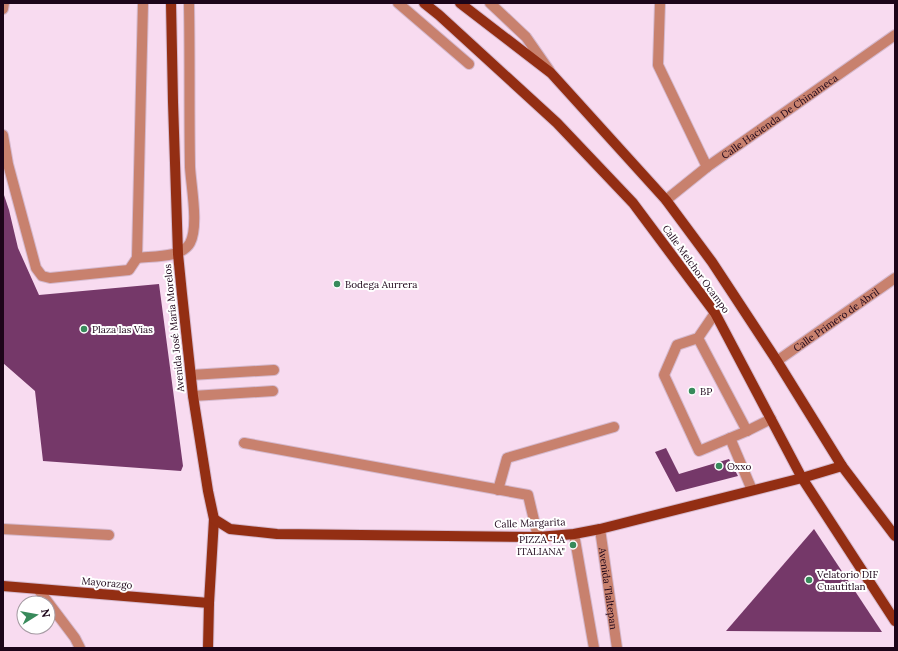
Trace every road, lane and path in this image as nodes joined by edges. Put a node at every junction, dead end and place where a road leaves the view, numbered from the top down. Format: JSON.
{"nodes":[{"id":1,"x":4,"y":3,"type":"edge"},
{"id":2,"x":143,"y":3,"type":"edge"},
{"id":3,"x":171,"y":3,"type":"edge"},
{"id":4,"x":189,"y":3,"type":"edge"},
{"id":5,"x":398,"y":3,"type":"edge"},
{"id":6,"x":424,"y":3,"type":"edge"},
{"id":7,"x":460,"y":3,"type":"edge"},
{"id":8,"x":490,"y":3,"type":"edge"},
{"id":9,"x":660,"y":3,"type":"edge"},
{"id":10,"x":3,"y":9,"type":"edge"},
{"id":11,"x":895,"y":35,"type":"edge"},
{"id":12,"x":469,"y":64,"type":"dead end"},
{"id":13,"x":551,"y":73,"type":"junction"},
{"id":14,"x":3,"y":135,"type":"edge"},
{"id":15,"x":707,"y":167,"type":"junction"},
{"id":16,"x":666,"y":200,"type":"junction"},
{"id":17,"x":178,"y":254,"type":"junction"},
{"id":18,"x":137,"y":258,"type":"junction"},
{"id":19,"x":895,"y":278,"type":"edge"},
{"id":20,"x":716,"y":313,"type":"junction"},
{"id":21,"x":698,"y":338,"type":"junction"},
{"id":22,"x":778,"y":361,"type":"junction"},
{"id":23,"x":274,"y":370,"type":"dead end"},
{"id":24,"x":191,"y":374,"type":"junction"},
{"id":25,"x":273,"y":391,"type":"dead end"},
{"id":26,"x":193,"y":396,"type":"junction"},
{"id":27,"x":771,"y":418,"type":"junction"},
{"id":28,"x":614,"y":427,"type":"dead end"},
{"id":29,"x":747,"y":431,"type":"junction"},
{"id":30,"x":730,"y":438,"type":"junction"},
{"id":31,"x":244,"y":443,"type":"dead end"},
{"id":32,"x":842,"y":466,"type":"junction"},
{"id":33,"x":802,"y":478,"type":"junction"},
{"id":34,"x":498,"y":490,"type":"junction"},
{"id":35,"x":752,"y":490,"type":"junction"},
{"id":36,"x":214,"y":519,"type":"junction"},
{"id":37,"x":3,"y":529,"type":"edge"},
{"id":38,"x":600,"y":529,"type":"junction"},
{"id":39,"x":893,"y":530,"type":"edge"},
{"id":40,"x":574,"y":534,"type":"junction"},
{"id":41,"x":109,"y":535,"type":"dead end"},
{"id":42,"x":538,"y":537,"type":"junction"},
{"id":43,"x":3,"y":586,"type":"edge"},
{"id":44,"x":38,"y":589,"type":"junction"},
{"id":45,"x":209,"y":603,"type":"junction"},
{"id":46,"x":895,"y":621,"type":"edge"},
{"id":47,"x":80,"y":648,"type":"edge"},
{"id":48,"x":208,"y":648,"type":"edge"},
{"id":49,"x":594,"y":648,"type":"edge"},
{"id":50,"x":617,"y":648,"type":"edge"}],
"edges":[{"from":1,"to":10,"type":"street"},
{"from":2,"to":18,"type":"street"},
{"from":3,"to":17,"type":"main road","name":"Avenida José María Morelos"},
{"from":4,"to":17,"type":"street"},
{"from":5,"to":12,"type":"street"},
{"from":6,"to":20,"type":"main road","name":"Calle Melchor Ocampo"},
{"from":7,"to":13,"type":"main road","name":"Calle Melchor Ocampo"},
{"from":8,"to":13,"type":"street","name":"Calle Melchor Ocampo"},
{"from":9,"to":15,"type":"street"},
{"from":11,"to":15,"type":"street","name":"Calle Hacienda De Chinameca"},
{"from":13,"to":16,"type":"main road","name":"Calle Melchor Ocampo"},
{"from":14,"to":18,"type":"street"},
{"from":15,"to":16,"type":"street","name":"Calle Hacienda De Chinameca"},
{"from":16,"to":22,"type":"main road","name":"Calle Melchor Ocampo"},
{"from":17,"to":18,"type":"street"},
{"from":17,"to":24,"type":"main road","name":"Avenida José María Morelos"},
{"from":19,"to":22,"type":"street","name":"Calle Primero de Abril"},
{"from":20,"to":21,"type":"street"},
{"from":20,"to":27,"type":"main road","name":"Calle Melchor Ocampo"},
{"from":21,"to":29,"type":"street"},
{"from":21,"to":30,"type":"street"},
{"from":22,"to":32,"type":"main road","name":"Calle Melchor Ocampo"},
{"from":23,"to":24,"type":"street"},
{"from":24,"to":26,"type":"main road","name":"Avenida José María Morelos"},
{"from":25,"to":26,"type":"street"},
{"from":26,"to":36,"type":"main road","name":"Avenida José María Morelos"},
{"from":27,"to":29,"type":"street"},
{"from":27,"to":33,"type":"main road","name":"Calle Melchor Ocampo"},
{"from":28,"to":34,"type":"street"},
{"from":29,"to":30,"type":"street"},
{"from":30,"to":35,"type":"street"},
{"from":31,"to":34,"type":"street"},
{"from":32,"to":33,"type":"main road","name":"Calle Margarita"},
{"from":32,"to":39,"type":"main road","name":"Calle Melchor Ocampo"},
{"from":33,"to":35,"type":"main road","name":"Calle Margarita"},
{"from":33,"to":46,"type":"main road","name":"Calle Melchor Ocampo"},
{"from":34,"to":42,"type":"street"},
{"from":35,"to":38,"type":"main road","name":"Calle Margarita"},
{"from":36,"to":42,"type":"main road","name":"Calle Margarita"},
{"from":36,"to":45,"type":"main road","name":"Avenida José María Morelos"},
{"from":37,"to":41,"type":"street"},
{"from":38,"to":40,"type":"main road","name":"Calle Margarita"},
{"from":38,"to":50,"type":"street","name":"Avenida Tlaltepan"},
{"from":40,"to":42,"type":"main road","name":"Calle Margarita"},
{"from":40,"to":49,"type":"street"},
{"from":43,"to":44,"type":"main road","name":"Mayorazgo"},
{"from":44,"to":45,"type":"main road","name":"Mayorazgo"},
{"from":44,"to":47,"type":"street"},
{"from":45,"to":48,"type":"main road","name":"Avenida José María Morelos"}]}
